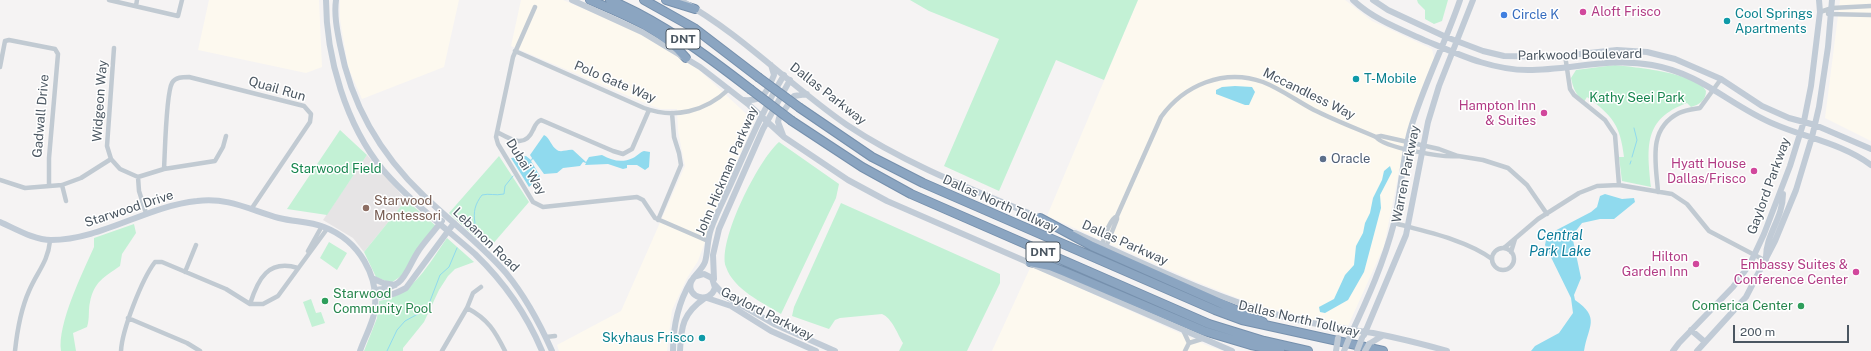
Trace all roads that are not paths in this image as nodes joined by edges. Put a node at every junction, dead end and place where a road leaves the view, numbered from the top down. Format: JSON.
{"nodes":[{"id":1,"x":109,"y":0,"type":"edge"},
{"id":2,"x":137,"y":0,"type":"edge"},
{"id":3,"x":182,"y":0,"type":"edge"},
{"id":4,"x":326,"y":0,"type":"edge"},
{"id":5,"x":336,"y":0,"type":"edge"},
{"id":6,"x":572,"y":0,"type":"edge"},
{"id":7,"x":590,"y":0,"type":"edge"},
{"id":8,"x":610,"y":0,"type":"edge"},
{"id":9,"x":644,"y":0,"type":"edge"},
{"id":10,"x":666,"y":0,"type":"edge"},
{"id":11,"x":680,"y":0,"type":"edge"},
{"id":12,"x":1353,"y":0,"type":"edge"},
{"id":13,"x":1374,"y":0,"type":"edge"},
{"id":14,"x":1460,"y":0,"type":"edge"},
{"id":15,"x":1473,"y":0,"type":"edge"},
{"id":16,"x":1819,"y":0,"type":"edge"},
{"id":17,"x":1832,"y":0,"type":"edge"},
{"id":18,"x":136,"y":6,"type":"junction"},
{"id":19,"x":1871,"y":6,"type":"edge"},
{"id":20,"x":535,"y":7,"type":"dead end"},
{"id":21,"x":695,"y":9,"type":"junction"},
{"id":22,"x":1820,"y":12,"type":"junction"},
{"id":23,"x":1832,"y":12,"type":"junction"},
{"id":24,"x":1871,"y":15,"type":"edge"},
{"id":25,"x":1446,"y":37,"type":"junction"},
{"id":26,"x":1458,"y":41,"type":"junction"},
{"id":27,"x":1442,"y":47,"type":"junction"},
{"id":28,"x":114,"y":48,"type":"dead end"},
{"id":29,"x":515,"y":52,"type":"junction"},
{"id":30,"x":1453,"y":52,"type":"junction"},
{"id":31,"x":1565,"y":55,"type":"junction"},
{"id":32,"x":686,"y":58,"type":"junction"},
{"id":33,"x":771,"y":64,"type":"junction"},
{"id":34,"x":0,"y":67,"type":"edge"},
{"id":35,"x":1566,"y":67,"type":"junction"},
{"id":36,"x":784,"y":75,"type":"junction"},
{"id":37,"x":790,"y":80,"type":"junction"},
{"id":38,"x":1721,"y":80,"type":"junction"},
{"id":39,"x":729,"y":89,"type":"junction"},
{"id":40,"x":1715,"y":90,"type":"junction"},
{"id":41,"x":807,"y":94,"type":"junction"},
{"id":42,"x":742,"y":100,"type":"junction"},
{"id":43,"x":649,"y":110,"type":"junction"},
{"id":44,"x":672,"y":113,"type":"junction"},
{"id":45,"x":761,"y":116,"type":"junction"},
{"id":46,"x":766,"y":122,"type":"junction"},
{"id":47,"x":1804,"y":122,"type":"junction"},
{"id":48,"x":1815,"y":125,"type":"junction"},
{"id":49,"x":497,"y":132,"type":"junction"},
{"id":50,"x":1800,"y":134,"type":"junction"},
{"id":51,"x":226,"y":136,"type":"dead end"},
{"id":52,"x":784,"y":137,"type":"junction"},
{"id":53,"x":1376,"y":137,"type":"junction"},
{"id":54,"x":1812,"y":137,"type":"junction"},
{"id":55,"x":1408,"y":142,"type":"junction"},
{"id":56,"x":1422,"y":145,"type":"junction"},
{"id":57,"x":1871,"y":149,"type":"edge"},
{"id":58,"x":1406,"y":150,"type":"junction"},
{"id":59,"x":1421,"y":152,"type":"junction"},
{"id":60,"x":1458,"y":156,"type":"junction"},
{"id":61,"x":111,"y":159,"type":"junction"},
{"id":62,"x":1871,"y":164,"type":"edge"},
{"id":63,"x":164,"y":169,"type":"junction"},
{"id":64,"x":138,"y":177,"type":"junction"},
{"id":65,"x":0,"y":180,"type":"edge"},
{"id":66,"x":62,"y":185,"type":"junction"},
{"id":67,"x":1619,"y":185,"type":"junction"},
{"id":68,"x":48,"y":186,"type":"junction"},
{"id":69,"x":1783,"y":188,"type":"junction"},
{"id":70,"x":1658,"y":192,"type":"junction"},
{"id":71,"x":726,"y":194,"type":"junction"},
{"id":72,"x":733,"y":198,"type":"junction"},
{"id":73,"x":66,"y":201,"type":"dead end"},
{"id":74,"x":252,"y":208,"type":"junction"},
{"id":75,"x":146,"y":213,"type":"junction"},
{"id":76,"x":1547,"y":214,"type":"junction"},
{"id":77,"x":446,"y":217,"type":"junction"},
{"id":78,"x":1040,"y":218,"type":"junction"},
{"id":79,"x":658,"y":220,"type":"junction"},
{"id":80,"x":0,"y":222,"type":"edge"},
{"id":81,"x":454,"y":223,"type":"junction"},
{"id":82,"x":1394,"y":223,"type":"junction"},
{"id":83,"x":440,"y":224,"type":"junction"},
{"id":84,"x":325,"y":227,"type":"junction"},
{"id":85,"x":1408,"y":227,"type":"junction"},
{"id":86,"x":448,"y":231,"type":"junction"},
{"id":87,"x":1515,"y":239,"type":"junction"},
{"id":88,"x":50,"y":240,"type":"junction"},
{"id":89,"x":708,"y":241,"type":"junction"},
{"id":90,"x":196,"y":245,"type":"dead end"},
{"id":91,"x":1104,"y":246,"type":"junction"},
{"id":92,"x":1504,"y":248,"type":"junction"},
{"id":93,"x":1484,"y":252,"type":"junction"},
{"id":94,"x":1494,"y":252,"type":"junction"},
{"id":95,"x":1511,"y":252,"type":"junction"},
{"id":96,"x":1755,"y":255,"type":"junction"},
{"id":97,"x":1492,"y":259,"type":"junction"},
{"id":98,"x":1766,"y":261,"type":"junction"},
{"id":99,"x":1030,"y":262,"type":"junction"},
{"id":100,"x":298,"y":268,"type":"junction"},
{"id":101,"x":185,"y":272,"type":"junction"},
{"id":102,"x":505,"y":272,"type":"junction"},
{"id":103,"x":406,"y":274,"type":"junction"},
{"id":104,"x":372,"y":278,"type":"junction"},
{"id":105,"x":497,"y":278,"type":"junction"},
{"id":106,"x":694,"y":278,"type":"junction"},
{"id":107,"x":413,"y":280,"type":"junction"},
{"id":108,"x":714,"y":283,"type":"junction"},
{"id":109,"x":395,"y":285,"type":"junction"},
{"id":110,"x":481,"y":287,"type":"dead end"},
{"id":111,"x":374,"y":290,"type":"junction"},
{"id":112,"x":398,"y":292,"type":"junction"},
{"id":113,"x":374,"y":297,"type":"junction"},
{"id":114,"x":706,"y":298,"type":"junction"},
{"id":115,"x":250,"y":304,"type":"junction"},
{"id":116,"x":467,"y":308,"type":"junction"},
{"id":117,"x":128,"y":318,"type":"junction"},
{"id":118,"x":764,"y":318,"type":"junction"},
{"id":119,"x":761,"y":325,"type":"junction"},
{"id":120,"x":1272,"y":327,"type":"junction"},
{"id":121,"x":1332,"y":327,"type":"junction"},
{"id":122,"x":1183,"y":330,"type":"junction"},
{"id":123,"x":1691,"y":330,"type":"junction"},
{"id":124,"x":1352,"y":333,"type":"junction"},
{"id":125,"x":1364,"y":335,"type":"junction"},
{"id":126,"x":555,"y":336,"type":"dead end"},
{"id":127,"x":1382,"y":336,"type":"junction"},
{"id":128,"x":546,"y":337,"type":"junction"},
{"id":129,"x":1202,"y":339,"type":"junction"},
{"id":130,"x":1705,"y":342,"type":"junction"},
{"id":131,"x":1189,"y":343,"type":"junction"},
{"id":132,"x":15,"y":351,"type":"edge"},
{"id":133,"x":121,"y":351,"type":"edge"},
{"id":134,"x":200,"y":351,"type":"edge"},
{"id":135,"x":360,"y":351,"type":"edge"},
{"id":136,"x":442,"y":351,"type":"edge"},
{"id":137,"x":505,"y":351,"type":"edge"},
{"id":138,"x":542,"y":351,"type":"edge"},
{"id":139,"x":552,"y":351,"type":"edge"},
{"id":140,"x":673,"y":351,"type":"edge"},
{"id":141,"x":680,"y":351,"type":"edge"},
{"id":142,"x":816,"y":351,"type":"edge"},
{"id":143,"x":834,"y":351,"type":"edge"},
{"id":144,"x":1185,"y":351,"type":"edge"},
{"id":145,"x":1232,"y":351,"type":"edge"},
{"id":146,"x":1280,"y":351,"type":"edge"},
{"id":147,"x":1308,"y":351,"type":"edge"},
{"id":148,"x":1336,"y":351,"type":"edge"},
{"id":149,"x":1344,"y":351,"type":"edge"},
{"id":150,"x":1357,"y":351,"type":"edge"},
{"id":151,"x":1365,"y":351,"type":"edge"},
{"id":152,"x":1382,"y":351,"type":"edge"},
{"id":153,"x":1447,"y":351,"type":"edge"},
{"id":154,"x":1673,"y":351,"type":"edge"},
{"id":155,"x":1697,"y":351,"type":"edge"}],
"edges":[{"from":1,"to":18,"type":"street"},
{"from":2,"to":18,"type":"street"},
{"from":3,"to":18,"type":"street"},
{"from":4,"to":83,"type":"main road","name":"Lebanon Road"},
{"from":5,"to":77,"type":"main road","name":"Lebanon Road"},
{"from":6,"to":32,"type":"main road"},
{"from":7,"to":32,"type":"highway"},
{"from":8,"to":147,"type":"highway","name":"Dallas North Tollway","number":"DNT","bridge":true},
{"from":9,"to":120,"type":"highway","name":"Dallas North Tollway","number":"DNT","bridge":true},
{"from":10,"to":21,"type":"highway"},
{"from":11,"to":21,"type":"main road","name":"Dallas Parkway"},
{"from":12,"to":27,"type":"main road","name":"Parkwood Boulevard"},
{"from":13,"to":25,"type":"main road","name":"Parkwood Boulevard"},
{"from":14,"to":25,"type":"main road","name":"Warren Parkway"},
{"from":15,"to":26,"type":"main road","name":"Warren Parkway"},
{"from":16,"to":22,"type":"main road","name":"Gaylord Parkway"},
{"from":17,"to":23,"type":"main road","name":"Gaylord Parkway"},
{"from":19,"to":23,"type":"street"},
{"from":20,"to":29,"type":"street","name":"Dubai Way"},
{"from":21,"to":33,"type":"main road","name":"Dallas Parkway"},
{"from":22,"to":23,"type":"street"},
{"from":22,"to":47,"type":"main road","name":"Gaylord Parkway"},
{"from":23,"to":24,"type":"street"},
{"from":23,"to":48,"type":"main road","name":"Gaylord Parkway"},
{"from":25,"to":26,"type":"main road","name":"Parkwood Boulevard"},
{"from":25,"to":27,"type":"main road","name":"Warren Parkway"},
{"from":26,"to":30,"type":"main road","name":"Warren Parkway"},
{"from":26,"to":31,"type":"main road","name":"Parkwood Boulevard"},
{"from":27,"to":30,"type":"main road","name":"Parkwood Boulevard"},
{"from":27,"to":55,"type":"main road","name":"Warren Parkway"},
{"from":28,"to":61,"type":"street","name":"Widgeon Way"},
{"from":29,"to":43,"type":"street","name":"Polo Gate Way"},
{"from":29,"to":49,"type":"street","name":"Dubai Way"},
{"from":30,"to":35,"type":"main road","name":"Parkwood Boulevard"},
{"from":30,"to":56,"type":"main road","name":"Warren Parkway"},
{"from":31,"to":35,"type":"street"},
{"from":31,"to":38,"type":"main road","name":"Parkwood Boulevard"},
{"from":32,"to":39,"type":"main road"},
{"from":33,"to":36,"type":"main road","name":"Dallas Parkway"},
{"from":33,"to":42,"type":"main road"},
{"from":34,"to":68,"type":"street","name":"Gadwall Drive"},
{"from":35,"to":40,"type":"main road","name":"Parkwood Boulevard"},
{"from":35,"to":67,"type":"street"},
{"from":36,"to":37,"type":"main road","name":"Dallas Parkway"},
{"from":36,"to":45,"type":"main road","name":"John Hickman Parkway"},
{"from":37,"to":41,"type":"main road","name":"Dallas Parkway"},
{"from":37,"to":46,"type":"main road","name":"John Hickman Parkway"},
{"from":38,"to":40,"type":"street"},
{"from":38,"to":47,"type":"main road","name":"Parkwood Boulevard"},
{"from":39,"to":42,"type":"main road"},
{"from":39,"to":44,"type":"street","name":"Polo Gate Way"},
{"from":40,"to":50,"type":"main road","name":"Parkwood Boulevard"},
{"from":40,"to":70,"type":"street"},
{"from":41,"to":52,"type":"main road"},
{"from":41,"to":78,"type":"main road","name":"Dallas Parkway"},
{"from":42,"to":45,"type":"main road"},
{"from":43,"to":44,"type":"street","name":"Polo Gate Way"},
{"from":43,"to":49,"type":"street"},
{"from":44,"to":79,"type":"street"},
{"from":45,"to":46,"type":"main road"},
{"from":45,"to":71,"type":"main road","name":"John Hickman Parkway"},
{"from":46,"to":52,"type":"main road"},
{"from":46,"to":72,"type":"main road","name":"John Hickman Parkway"},
{"from":47,"to":48,"type":"main road","name":"Parkwood Boulevard"},
{"from":47,"to":50,"type":"main road","name":"Gaylord Parkway"},
{"from":48,"to":54,"type":"main road","name":"Gaylord Parkway"},
{"from":48,"to":57,"type":"main road","name":"Parkwood Boulevard"},
{"from":49,"to":79,"type":"street","name":"Dubai Way"},
{"from":50,"to":54,"type":"main road","name":"Parkwood Boulevard"},
{"from":50,"to":69,"type":"main road","name":"Gaylord Parkway"},
{"from":51,"to":63,"type":"street"},
{"from":52,"to":99,"type":"main road"},
{"from":53,"to":55,"type":"street","name":"Mccandless Way"},
{"from":53,"to":58,"type":"street","name":"Mccandless Way"},
{"from":53,"to":91,"type":"street","name":"Mccandless Way"},
{"from":54,"to":62,"type":"main road","name":"Parkwood Boulevard"},
{"from":54,"to":98,"type":"main road","name":"Gaylord Parkway"},
{"from":55,"to":56,"type":"street","name":"Mccandless Way"},
{"from":55,"to":58,"type":"main road","name":"Warren Parkway"},
{"from":56,"to":59,"type":"main road","name":"Warren Parkway"},
{"from":56,"to":60,"type":"street","name":"Mccandless Way"},
{"from":58,"to":59,"type":"street","name":"Mccandless Way"},
{"from":58,"to":82,"type":"main road","name":"Warren Parkway"},
{"from":59,"to":60,"type":"street","name":"Mccandless Way"},
{"from":59,"to":85,"type":"main road","name":"Warren Parkway"},
{"from":60,"to":76,"type":"street"},
{"from":61,"to":64,"type":"street","name":"Widgeon Way"},
{"from":61,"to":66,"type":"street"},
{"from":63,"to":64,"type":"street"},
{"from":63,"to":74,"type":"street","name":"Quail Run"},
{"from":64,"to":75,"type":"street"},
{"from":65,"to":68,"type":"street"},
{"from":66,"to":68,"type":"street"},
{"from":66,"to":73,"type":"street"},
{"from":67,"to":70,"type":"street"},
{"from":67,"to":76,"type":"street"},
{"from":69,"to":96,"type":"main road","name":"Gaylord Parkway"},
{"from":69,"to":98,"type":"main road"},
{"from":70,"to":96,"type":"street"},
{"from":71,"to":72,"type":"main road"},
{"from":71,"to":89,"type":"main road","name":"John Hickman Parkway"},
{"from":72,"to":108,"type":"main road","name":"John Hickman Parkway"},
{"from":74,"to":75,"type":"main road","name":"Starwood Drive"},
{"from":74,"to":84,"type":"main road","name":"Starwood Drive"},
{"from":75,"to":88,"type":"main road","name":"Starwood Drive"},
{"from":76,"to":87,"type":"street"},
{"from":77,"to":81,"type":"main road","name":"Lebanon Road"},
{"from":77,"to":83,"type":"main road"},
{"from":78,"to":91,"type":"main road","name":"Dallas Parkway"},
{"from":78,"to":120,"type":"highway"},
{"from":79,"to":89,"type":"street","name":"Dubai Way"},
{"from":80,"to":88,"type":"main road","name":"Starwood Drive"},
{"from":81,"to":86,"type":"main road"},
{"from":81,"to":102,"type":"main road","name":"Lebanon Road"},
{"from":82,"to":85,"type":"street"},
{"from":82,"to":124,"type":"main road","name":"Warren Parkway"},
{"from":83,"to":86,"type":"main road","name":"Lebanon Road"},
{"from":83,"to":103,"type":"main road"},
{"from":84,"to":100,"type":"street"},
{"from":84,"to":104,"type":"main road","name":"Starwood Drive"},
{"from":85,"to":93,"type":"street"},
{"from":85,"to":125,"type":"main road","name":"Warren Parkway"},
{"from":86,"to":105,"type":"main road","name":"Lebanon Road"},
{"from":86,"to":107,"type":"main road"},
{"from":87,"to":92,"type":"street"},
{"from":87,"to":95,"type":"street"},
{"from":88,"to":132,"type":"street"},
{"from":89,"to":106,"type":"main road","name":"John Hickman Parkway"},
{"from":90,"to":101,"type":"street"},
{"from":91,"to":121,"type":"main road","name":"Dallas Parkway"},
{"from":92,"to":94,"type":"street"},
{"from":92,"to":95,"type":"street"},
{"from":93,"to":94,"type":"street"},
{"from":93,"to":97,"type":"street"},
{"from":94,"to":97,"type":"street"},
{"from":95,"to":97,"type":"street"},
{"from":96,"to":98,"type":"street"},
{"from":96,"to":123,"type":"main road","name":"Gaylord Parkway"},
{"from":98,"to":130,"type":"main road","name":"Gaylord Parkway"},
{"from":99,"to":122,"type":"main road"},
{"from":99,"to":146,"type":"highway"},
{"from":100,"to":115,"type":"street"},
{"from":100,"to":115,"type":"street"},
{"from":101,"to":115,"type":"street"},
{"from":101,"to":117,"type":"street"},
{"from":102,"to":105,"type":"main road"},
{"from":102,"to":128,"type":"main road","name":"Lebanon Road"},
{"from":103,"to":107,"type":"main road"},
{"from":103,"to":109,"type":"main road"},
{"from":104,"to":109,"type":"main road"},
{"from":104,"to":111,"type":"main road","name":"Starwood Drive"},
{"from":105,"to":138,"type":"main road","name":"Lebanon Road"},
{"from":106,"to":108,"type":"main road"},
{"from":106,"to":114,"type":"main road"},
{"from":106,"to":140,"type":"main road","name":"John Hickman Parkway"},
{"from":107,"to":112,"type":"main road"},
{"from":108,"to":114,"type":"main road"},
{"from":108,"to":118,"type":"main road","name":"Gaylord Parkway"},
{"from":109,"to":111,"type":"main road"},
{"from":109,"to":112,"type":"main road"},
{"from":110,"to":116,"type":"street"},
{"from":111,"to":113,"type":"main road","name":"Starwood Drive"},
{"from":112,"to":113,"type":"main road"},
{"from":113,"to":135,"type":"main road","name":"Starwood Drive"},
{"from":114,"to":119,"type":"main road","name":"Gaylord Parkway"},
{"from":114,"to":141,"type":"main road"},
{"from":116,"to":136,"type":"street"},
{"from":116,"to":137,"type":"street"},
{"from":117,"to":133,"type":"street"},
{"from":117,"to":134,"type":"street"},
{"from":118,"to":119,"type":"main road"},
{"from":118,"to":143,"type":"main road","name":"Gaylord Parkway"},
{"from":119,"to":142,"type":"main road","name":"Gaylord Parkway"},
{"from":120,"to":152,"type":"highway","name":"Dallas North Tollway","number":"DNT"},
{"from":121,"to":124,"type":"main road","name":"Dallas Parkway"},
{"from":121,"to":148,"type":"main road","bridge":true},
{"from":122,"to":129,"type":"main road"},
{"from":122,"to":131,"type":"street"},
{"from":123,"to":130,"type":"main road"},
{"from":123,"to":154,"type":"main road","name":"Gaylord Parkway"},
{"from":124,"to":125,"type":"main road","name":"Dallas Parkway"},
{"from":124,"to":149,"type":"main road","name":"Warren Parkway","bridge":true},
{"from":125,"to":127,"type":"main road","name":"Dallas Parkway"},
{"from":125,"to":150,"type":"main road","name":"Warren Parkway","bridge":true},
{"from":126,"to":128,"type":"street"},
{"from":127,"to":151,"type":"main road","bridge":true},
{"from":127,"to":153,"type":"main road","name":"Dallas Parkway"},
{"from":128,"to":139,"type":"main road","name":"Lebanon Road"},
{"from":129,"to":131,"type":"street"},
{"from":129,"to":145,"type":"main road"},
{"from":130,"to":155,"type":"main road","name":"Gaylord Parkway"},
{"from":131,"to":144,"type":"street"}]}
